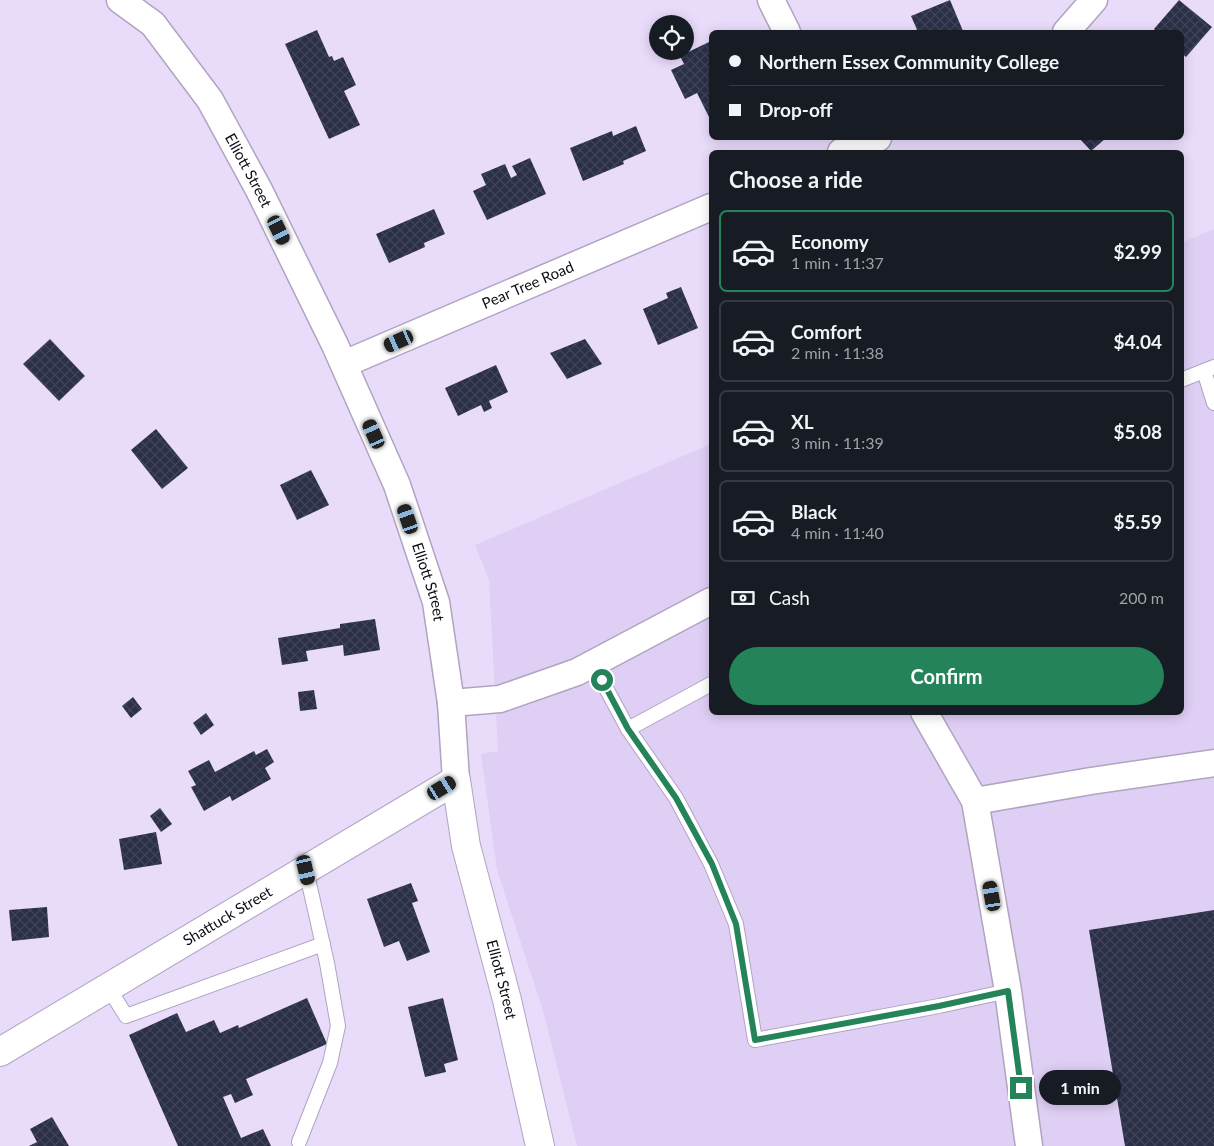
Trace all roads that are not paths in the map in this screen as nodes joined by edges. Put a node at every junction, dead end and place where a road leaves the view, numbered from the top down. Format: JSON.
{"nodes":[{"id":1,"x":120,"y":0,"type":"edge"},
{"id":2,"x":771,"y":0,"type":"edge"},
{"id":3,"x":1094,"y":0,"type":"edge"},
{"id":4,"x":149,"y":12,"type":"edge"},
{"id":5,"x":786,"y":30,"type":"edge"},
{"id":6,"x":1068,"y":30,"type":"edge"},
{"id":7,"x":870,"y":140,"type":"edge"},
{"id":8,"x":841,"y":147,"type":"edge"},
{"id":9,"x":709,"y":207,"type":"edge"},
{"id":10,"x":344,"y":364,"type":"junction"},
{"id":11,"x":1209,"y":369,"type":"edge"},
{"id":12,"x":1184,"y":379,"type":"edge"},
{"id":13,"x":1214,"y":403,"type":"edge"},
{"id":14,"x":709,"y":602,"type":"edge"},
{"id":15,"x":593,"y":664,"type":"junction"},
{"id":16,"x":709,"y":685,"type":"edge"},
{"id":17,"x":451,"y":703,"type":"junction"},
{"id":18,"x":926,"y":715,"type":"edge"},
{"id":19,"x":628,"y":729,"type":"junction"},
{"id":20,"x":1214,"y":763,"type":"edge"},
{"id":21,"x":456,"y":780,"type":"junction"},
{"id":22,"x":975,"y":801,"type":"junction"},
{"id":23,"x":306,"y":870,"type":"junction"},
{"id":24,"x":323,"y":944,"type":"junction"},
{"id":25,"x":108,"y":987,"type":"junction"},
{"id":26,"x":1008,"y":991,"type":"junction"},
{"id":27,"x":0,"y":1052,"type":"edge"},
{"id":28,"x":299,"y":1142,"type":"dead end"},
{"id":29,"x":540,"y":1146,"type":"edge"},
{"id":30,"x":1029,"y":1146,"type":"edge"}],
"edges":[{"from":1,"to":4,"type":"street","name":"Elliott Street"},
{"from":2,"to":5,"type":"street"},
{"from":3,"to":6,"type":"street"},
{"from":4,"to":10,"type":"street","name":"Elliott Street"},
{"from":7,"to":8,"type":"street"},
{"from":9,"to":10,"type":"street","name":"Pear Tree Road"},
{"from":10,"to":17,"type":"street","name":"Elliott Street"},
{"from":11,"to":12,"type":"lane"},
{"from":11,"to":13,"type":"lane"},
{"from":14,"to":15,"type":"street"},
{"from":15,"to":17,"type":"street"},
{"from":15,"to":19,"type":"lane"},
{"from":16,"to":19,"type":"lane"},
{"from":17,"to":21,"type":"street","name":"Elliott Street"},
{"from":18,"to":22,"type":"street"},
{"from":19,"to":26,"type":"lane"},
{"from":20,"to":22,"type":"street"},
{"from":21,"to":23,"type":"street","name":"Shattuck Street"},
{"from":21,"to":29,"type":"street","name":"Elliott Street"},
{"from":22,"to":26,"type":"street"},
{"from":23,"to":24,"type":"lane"},
{"from":23,"to":25,"type":"street","name":"Shattuck Street"},
{"from":24,"to":25,"type":"lane"},
{"from":24,"to":28,"type":"lane"},
{"from":25,"to":27,"type":"street","name":"Shattuck Street"},
{"from":26,"to":30,"type":"street"}]}
